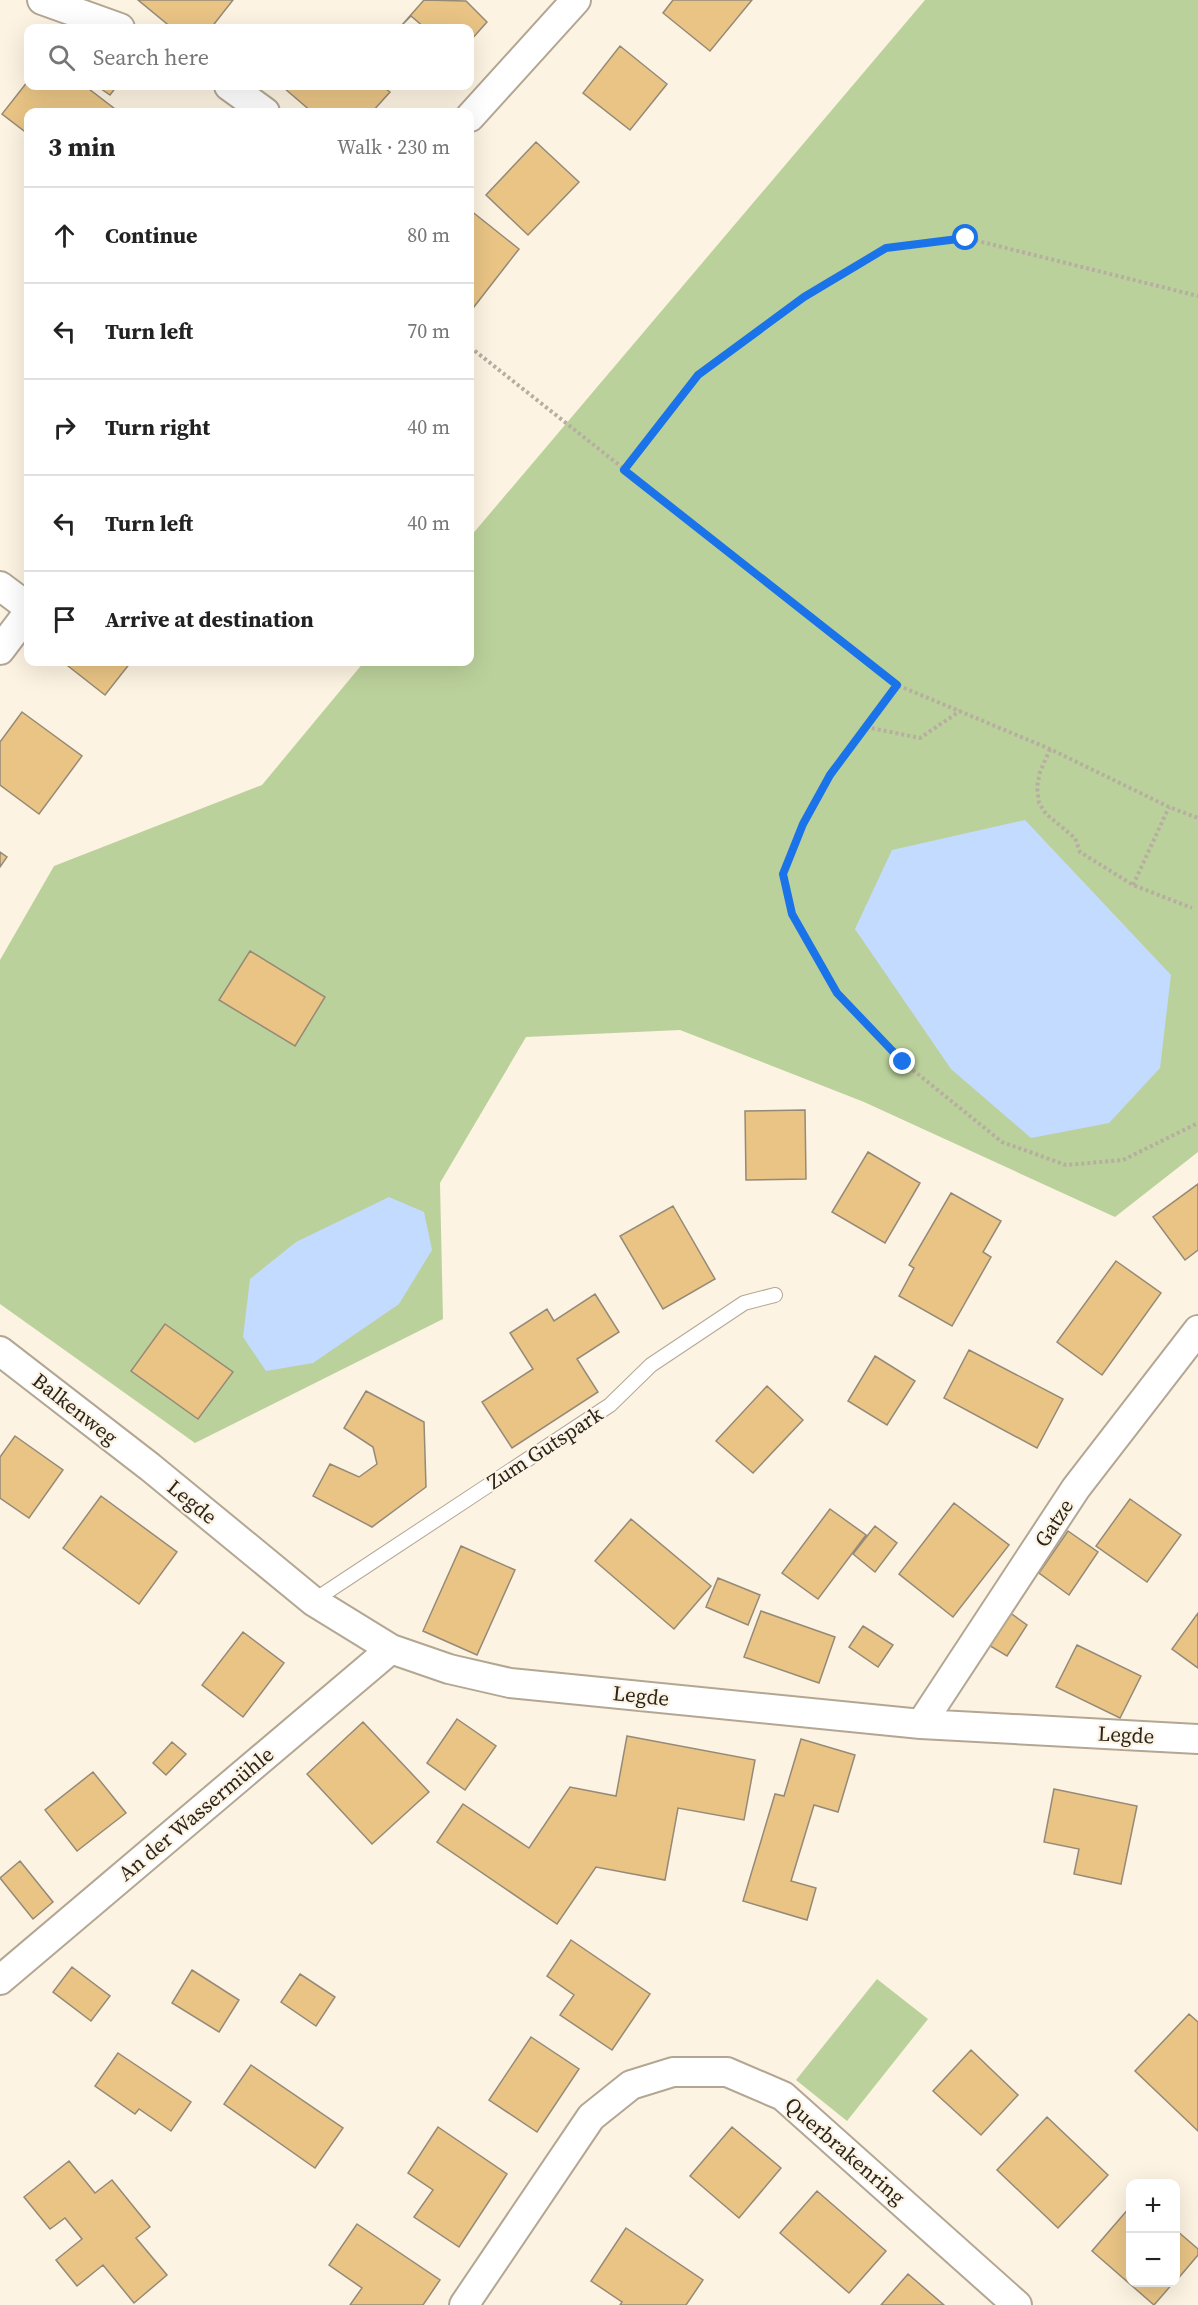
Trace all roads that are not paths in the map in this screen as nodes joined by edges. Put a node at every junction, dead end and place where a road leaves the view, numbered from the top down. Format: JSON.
{"nodes":[{"id":1,"x":42,"y":0,"type":"edge"},
{"id":2,"x":576,"y":0,"type":"edge"},
{"id":3,"x":109,"y":24,"type":"edge"},
{"id":4,"x":235,"y":90,"type":"edge"},
{"id":5,"x":259,"y":108,"type":"edge"},
{"id":6,"x":474,"y":113,"type":"edge"},
{"id":7,"x":0,"y":586,"type":"edge"},
{"id":8,"x":24,"y":604,"type":"edge"},
{"id":9,"x":24,"y":618,"type":"edge"},
{"id":10,"x":0,"y":650,"type":"edge"},
{"id":11,"x":775,"y":1295,"type":"dead end"},
{"id":12,"x":1198,"y":1330,"type":"edge"},
{"id":13,"x":0,"y":1351,"type":"edge"},
{"id":14,"x":150,"y":1467,"type":"joint"},
{"id":15,"x":313,"y":1601,"type":"junction"},
{"id":16,"x":391,"y":1649,"type":"junction"},
{"id":17,"x":921,"y":1724,"type":"junction"},
{"id":18,"x":1198,"y":1739,"type":"edge"},
{"id":19,"x":0,"y":1980,"type":"edge"},
{"id":20,"x":464,"y":2305,"type":"edge"},
{"id":21,"x":1017,"y":2305,"type":"edge"}],
"edges":[{"from":1,"to":3,"type":"street"},
{"from":2,"to":6,"type":"street"},
{"from":4,"to":5,"type":"street"},
{"from":7,"to":8,"type":"street"},
{"from":9,"to":10,"type":"street"},
{"from":11,"to":15,"type":"lane","name":"Zum Gutspark"},
{"from":12,"to":17,"type":"street","name":"Gatze"},
{"from":13,"to":14,"type":"street","name":"Balkenweg"},
{"from":14,"to":15,"type":"street","name":"Legde"},
{"from":15,"to":16,"type":"street","name":"Legde"},
{"from":16,"to":17,"type":"street","name":"Legde"},
{"from":16,"to":19,"type":"street","name":"An der Wassermühle"},
{"from":17,"to":18,"type":"street","name":"Legde"},
{"from":20,"to":21,"type":"street","name":"Querbrakenring"}]}
